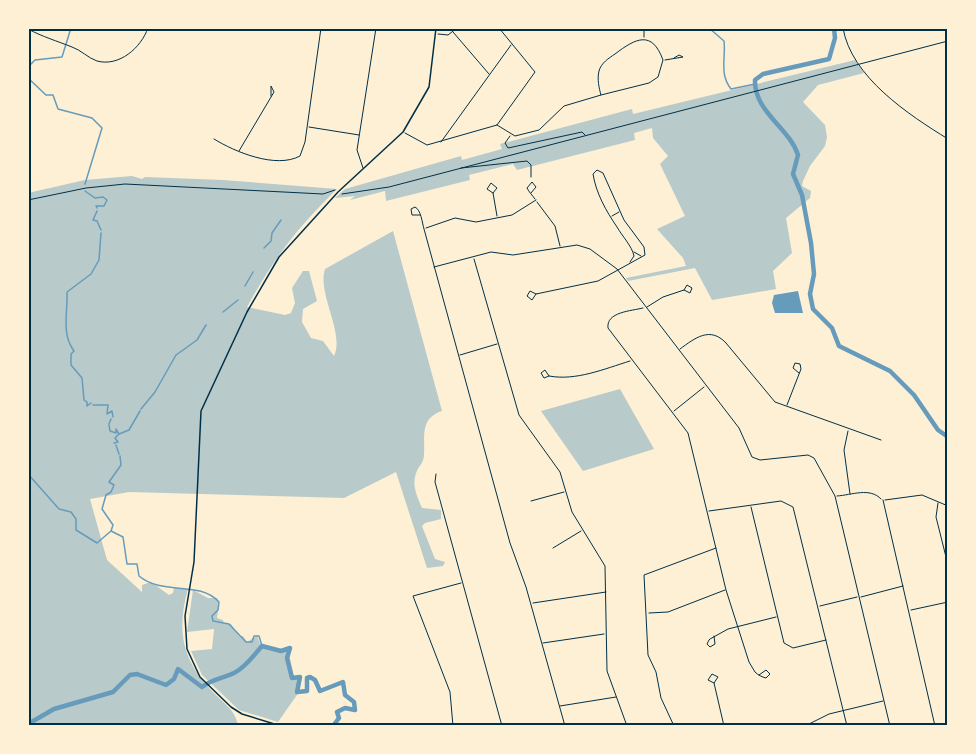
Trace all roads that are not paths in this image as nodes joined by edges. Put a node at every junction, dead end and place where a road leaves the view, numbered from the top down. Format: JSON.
{"nodes":[{"id":1,"x":148,"y":28,"type":"edge"},
{"id":2,"x":321,"y":28,"type":"edge"},
{"id":3,"x":376,"y":28,"type":"edge"},
{"id":4,"x":436,"y":28,"type":"edge"},
{"id":5,"x":457,"y":28,"type":"edge"},
{"id":6,"x":499,"y":28,"type":"edge"},
{"id":7,"x":644,"y":28,"type":"edge"},
{"id":8,"x":28,"y":29,"type":"edge"},
{"id":9,"x":649,"y":29,"type":"edge"},
{"id":10,"x":453,"y":32,"type":"junction"},
{"id":11,"x":645,"y":32,"type":"junction"},
{"id":12,"x":436,"y":33,"type":"junction"},
{"id":13,"x":644,"y":39,"type":"junction"},
{"id":14,"x":512,"y":43,"type":"junction"},
{"id":15,"x":674,"y":58,"type":"dead end"},
{"id":16,"x":663,"y":60,"type":"junction"},
{"id":17,"x":489,"y":74,"type":"junction"},
{"id":18,"x":601,"y":95,"type":"junction"},
{"id":19,"x":271,"y":96,"type":"dead end"},
{"id":20,"x":497,"y":125,"type":"junction"},
{"id":21,"x":307,"y":127,"type":"junction"},
{"id":22,"x":403,"y":132,"type":"junction"},
{"id":23,"x":359,"y":135,"type":"junction"},
{"id":24,"x":214,"y":140,"type":"dead end"},
{"id":25,"x":441,"y":142,"type":"junction"},
{"id":26,"x":238,"y":153,"type":"junction"},
{"id":27,"x":363,"y":169,"type":"junction"},
{"id":28,"x":493,"y":193,"type":"dead end"},
{"id":29,"x":531,"y":193,"type":"junction"},
{"id":30,"x":536,"y":200,"type":"junction"},
{"id":31,"x":620,"y":211,"type":"junction"},
{"id":32,"x":420,"y":215,"type":"dead end"},
{"id":33,"x":610,"y":217,"type":"junction"},
{"id":34,"x":497,"y":218,"type":"junction"},
{"id":35,"x":424,"y":229,"type":"junction"},
{"id":36,"x":560,"y":248,"type":"junction"},
{"id":37,"x":633,"y":251,"type":"junction"},
{"id":38,"x":643,"y":256,"type":"junction"},
{"id":39,"x":474,"y":257,"type":"junction"},
{"id":40,"x":630,"y":262,"type":"junction"},
{"id":41,"x":434,"y":267,"type":"junction"},
{"id":42,"x":617,"y":269,"type":"junction"},
{"id":43,"x":684,"y":291,"type":"dead end"},
{"id":44,"x":536,"y":294,"type":"dead end"},
{"id":45,"x":645,"y":308,"type":"junction"},
{"id":46,"x":497,"y":344,"type":"junction"},
{"id":47,"x":678,"y":351,"type":"junction"},
{"id":48,"x":459,"y":356,"type":"junction"},
{"id":49,"x":632,"y":360,"type":"junction"},
{"id":50,"x":799,"y":373,"type":"dead end"},
{"id":51,"x":549,"y":375,"type":"dead end"},
{"id":52,"x":706,"y":386,"type":"junction"},
{"id":53,"x":786,"y":407,"type":"junction"},
{"id":54,"x":672,"y":412,"type":"junction"},
{"id":55,"x":848,"y":429,"type":"junction"},
{"id":56,"x":881,"y":440,"type":"dead end"},
{"id":57,"x":436,"y":474,"type":"dead end"},
{"id":58,"x":566,"y":492,"type":"junction"},
{"id":59,"x":850,"y":494,"type":"junction"},
{"id":60,"x":835,"y":495,"type":"junction"},
{"id":61,"x":883,"y":500,"type":"junction"},
{"id":62,"x":531,"y":501,"type":"dead end"},
{"id":63,"x":939,"y":502,"type":"junction"},
{"id":64,"x":750,"y":505,"type":"junction"},
{"id":65,"x":948,"y":506,"type":"edge"},
{"id":66,"x":707,"y":511,"type":"junction"},
{"id":67,"x":583,"y":530,"type":"junction"},
{"id":68,"x":553,"y":548,"type":"dead end"},
{"id":69,"x":716,"y":548,"type":"junction"},
{"id":70,"x":948,"y":566,"type":"edge"},
{"id":71,"x":463,"y":582,"type":"junction"},
{"id":72,"x":903,"y":586,"type":"junction"},
{"id":73,"x":726,"y":590,"type":"junction"},
{"id":74,"x":606,"y":592,"type":"junction"},
{"id":75,"x":859,"y":597,"type":"junction"},
{"id":76,"x":948,"y":602,"type":"edge"},
{"id":77,"x":531,"y":604,"type":"junction"},
{"id":78,"x":818,"y":607,"type":"junction"},
{"id":79,"x":909,"y":610,"type":"junction"},
{"id":80,"x":647,"y":614,"type":"junction"},
{"id":81,"x":776,"y":617,"type":"junction"},
{"id":82,"x":737,"y":626,"type":"junction"},
{"id":83,"x":606,"y":633,"type":"junction"},
{"id":84,"x":714,"y":636,"type":"dead end"},
{"id":85,"x":826,"y":640,"type":"junction"},
{"id":86,"x":541,"y":643,"type":"junction"},
{"id":87,"x":759,"y":675,"type":"dead end"},
{"id":88,"x":714,"y":683,"type":"dead end"},
{"id":89,"x":616,"y":697,"type":"junction"},
{"id":90,"x":884,"y":701,"type":"junction"},
{"id":91,"x":558,"y":706,"type":"junction"},
{"id":92,"x":843,"y":710,"type":"junction"},
{"id":93,"x":786,"y":725,"type":"edge"},
{"id":94,"x":281,"y":726,"type":"edge"},
{"id":95,"x":453,"y":726,"type":"edge"},
{"id":96,"x":502,"y":726,"type":"edge"},
{"id":97,"x":565,"y":726,"type":"edge"},
{"id":98,"x":627,"y":726,"type":"edge"},
{"id":99,"x":674,"y":726,"type":"edge"},
{"id":100,"x":724,"y":726,"type":"edge"},
{"id":101,"x":781,"y":726,"type":"edge"},
{"id":102,"x":805,"y":726,"type":"edge"},
{"id":103,"x":847,"y":726,"type":"edge"},
{"id":104,"x":890,"y":726,"type":"edge"},
{"id":105,"x":934,"y":726,"type":"edge"}],
"edges":[{"from":1,"to":8,"type":"street"},
{"from":2,"to":21,"type":"street"},
{"from":3,"to":23,"type":"street"},
{"from":4,"to":12,"type":"street"},
{"from":5,"to":10,"type":"street"},
{"from":6,"to":14,"type":"street"},
{"from":7,"to":11,"type":"street"},
{"from":9,"to":11,"type":"street"},
{"from":10,"to":12,"type":"street"},
{"from":10,"to":17,"type":"street"},
{"from":11,"to":13,"type":"street"},
{"from":12,"to":22,"type":"street"},
{"from":13,"to":16,"type":"street"},
{"from":13,"to":18,"type":"street"},
{"from":14,"to":17,"type":"street"},
{"from":14,"to":20,"type":"street"},
{"from":15,"to":16,"type":"street"},
{"from":16,"to":18,"type":"street"},
{"from":17,"to":25,"type":"street"},
{"from":18,"to":20,"type":"street"},
{"from":19,"to":26,"type":"street"},
{"from":20,"to":25,"type":"street"},
{"from":21,"to":23,"type":"street"},
{"from":21,"to":26,"type":"street"},
{"from":22,"to":25,"type":"street"},
{"from":22,"to":27,"type":"street"},
{"from":23,"to":27,"type":"street"},
{"from":24,"to":26,"type":"street"},
{"from":27,"to":94,"type":"street"},
{"from":28,"to":34,"type":"street"},
{"from":29,"to":29,"type":"street"},
{"from":29,"to":30,"type":"street"},
{"from":30,"to":34,"type":"street"},
{"from":30,"to":36,"type":"street"},
{"from":31,"to":33,"type":"street"},
{"from":31,"to":33,"type":"street"},
{"from":31,"to":38,"type":"street"},
{"from":32,"to":35,"type":"street"},
{"from":33,"to":37,"type":"street"},
{"from":34,"to":35,"type":"street"},
{"from":35,"to":41,"type":"street"},
{"from":36,"to":39,"type":"street"},
{"from":36,"to":42,"type":"street"},
{"from":37,"to":38,"type":"street"},
{"from":37,"to":40,"type":"street"},
{"from":38,"to":40,"type":"street"},
{"from":39,"to":41,"type":"street"},
{"from":39,"to":46,"type":"street"},
{"from":40,"to":42,"type":"street"},
{"from":41,"to":48,"type":"street"},
{"from":42,"to":44,"type":"street"},
{"from":42,"to":45,"type":"street"},
{"from":43,"to":45,"type":"street"},
{"from":45,"to":47,"type":"street"},
{"from":45,"to":49,"type":"street"},
{"from":46,"to":48,"type":"street"},
{"from":46,"to":58,"type":"street"},
{"from":47,"to":52,"type":"street"},
{"from":47,"to":53,"type":"street"},
{"from":48,"to":77,"type":"street"},
{"from":49,"to":51,"type":"street"},
{"from":49,"to":54,"type":"street"},
{"from":50,"to":53,"type":"street"},
{"from":52,"to":54,"type":"street"},
{"from":52,"to":60,"type":"street"},
{"from":53,"to":55,"type":"street"},
{"from":54,"to":66,"type":"street"},
{"from":55,"to":56,"type":"street"},
{"from":55,"to":59,"type":"street"},
{"from":57,"to":71,"type":"street"},
{"from":58,"to":62,"type":"street"},
{"from":58,"to":67,"type":"street"},
{"from":59,"to":60,"type":"street"},
{"from":59,"to":61,"type":"street"},
{"from":60,"to":75,"type":"street"},
{"from":61,"to":63,"type":"street"},
{"from":61,"to":72,"type":"street"},
{"from":63,"to":65,"type":"street"},
{"from":63,"to":70,"type":"street"},
{"from":64,"to":66,"type":"street"},
{"from":64,"to":78,"type":"street"},
{"from":64,"to":81,"type":"street"},
{"from":66,"to":69,"type":"street"},
{"from":67,"to":68,"type":"street"},
{"from":67,"to":74,"type":"street"},
{"from":69,"to":73,"type":"street"},
{"from":69,"to":80,"type":"street"},
{"from":71,"to":95,"type":"street"},
{"from":71,"to":96,"type":"street"},
{"from":72,"to":75,"type":"street"},
{"from":72,"to":79,"type":"street"},
{"from":73,"to":80,"type":"street"},
{"from":73,"to":82,"type":"street"},
{"from":74,"to":77,"type":"street"},
{"from":74,"to":83,"type":"street"},
{"from":75,"to":78,"type":"street"},
{"from":75,"to":90,"type":"street"},
{"from":76,"to":79,"type":"street"},
{"from":77,"to":86,"type":"street"},
{"from":78,"to":85,"type":"street"},
{"from":79,"to":105,"type":"street"},
{"from":80,"to":99,"type":"street"},
{"from":81,"to":82,"type":"street"},
{"from":81,"to":85,"type":"street"},
{"from":82,"to":84,"type":"street"},
{"from":82,"to":87,"type":"street"},
{"from":83,"to":86,"type":"street"},
{"from":83,"to":89,"type":"street"},
{"from":85,"to":92,"type":"street"},
{"from":86,"to":91,"type":"street"},
{"from":88,"to":100,"type":"street"},
{"from":89,"to":91,"type":"street"},
{"from":89,"to":98,"type":"street"},
{"from":90,"to":92,"type":"street"},
{"from":90,"to":104,"type":"street"},
{"from":91,"to":97,"type":"street"},
{"from":92,"to":102,"type":"street"},
{"from":92,"to":103,"type":"street"},
{"from":93,"to":101,"type":"street"}]}
